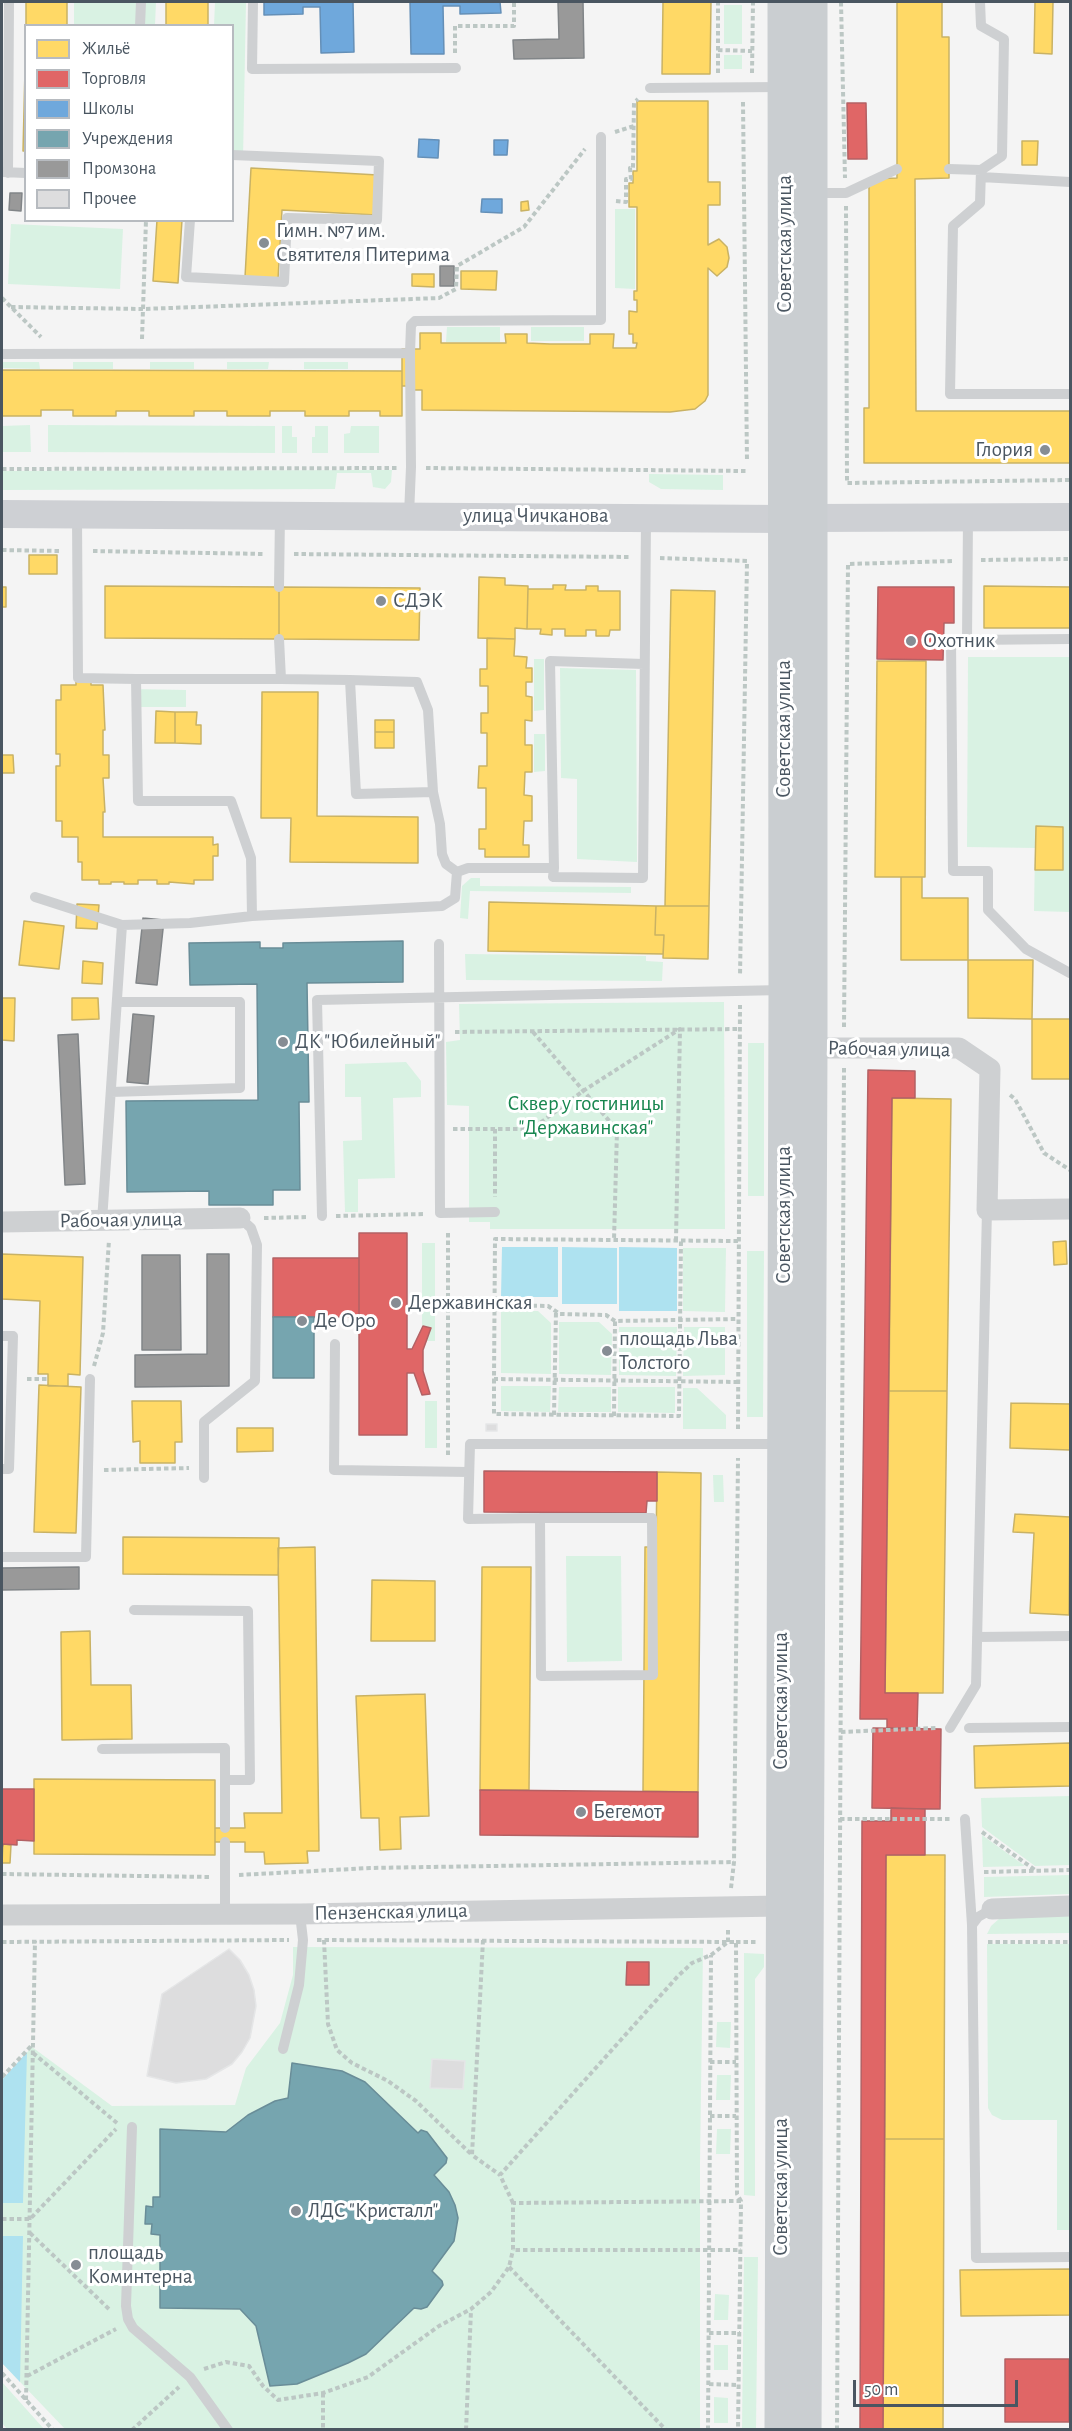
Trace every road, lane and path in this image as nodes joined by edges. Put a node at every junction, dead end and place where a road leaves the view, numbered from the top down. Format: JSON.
{"nodes":[{"id":1,"x":9,"y":2,"type":"edge"},
{"id":2,"x":141,"y":2,"type":"edge"},
{"id":3,"x":253,"y":2,"type":"edge"},
{"id":4,"x":514,"y":2,"type":"edge"},
{"id":5,"x":718,"y":2,"type":"edge"},
{"id":6,"x":753,"y":2,"type":"edge"},
{"id":7,"x":784,"y":2,"type":"edge"},
{"id":8,"x":811,"y":2,"type":"edge"},
{"id":9,"x":842,"y":2,"type":"edge"},
{"id":10,"x":980,"y":2,"type":"edge"},
{"id":11,"x":140,"y":24,"type":"edge"},
{"id":12,"x":718,"y":50,"type":"junction"},
{"id":13,"x":752,"y":51,"type":"junction"},
{"id":14,"x":456,"y":68,"type":"joint"},
{"id":15,"x":726,"y":75,"type":"dead end"},
{"id":16,"x":742,"y":75,"type":"dead end"},
{"id":17,"x":786,"y":87,"type":"junction"},
{"id":18,"x":650,"y":88,"type":"joint"},
{"id":19,"x":742,"y":98,"type":"dead end"},
{"id":20,"x":601,"y":137,"type":"joint"},
{"id":21,"x":234,"y":155,"type":"edge"},
{"id":22,"x":897,"y":169,"type":"dead end"},
{"id":23,"x":949,"y":169,"type":"dead end"},
{"id":24,"x":5,"y":172,"type":"edge"},
{"id":25,"x":24,"y":173,"type":"edge"},
{"id":26,"x":981,"y":174,"type":"junction"},
{"id":27,"x":1071,"y":182,"type":"edge"},
{"id":28,"x":812,"y":193,"type":"junction"},
{"id":29,"x":846,"y":193,"type":"junction"},
{"id":30,"x":614,"y":201,"type":"dead end"},
{"id":31,"x":146,"y":222,"type":"edge"},
{"id":32,"x":190,"y":222,"type":"edge"},
{"id":33,"x":2,"y":298,"type":"edge"},
{"id":34,"x":11,"y":307,"type":"junction"},
{"id":35,"x":143,"y":309,"type":"junction"},
{"id":36,"x":410,"y":353,"type":"junction"},
{"id":37,"x":2,"y":354,"type":"edge"},
{"id":38,"x":142,"y":354,"type":"junction"},
{"id":39,"x":58,"y":355,"type":"junction"},
{"id":40,"x":1071,"y":394,"type":"edge"},
{"id":41,"x":747,"y":462,"type":"dead end"},
{"id":42,"x":411,"y":468,"type":"junction"},
{"id":43,"x":2,"y":469,"type":"edge"},
{"id":44,"x":746,"y":471,"type":"dead end"},
{"id":45,"x":1071,"y":480,"type":"edge"},
{"id":46,"x":76,"y":513,"type":"junction"},
{"id":47,"x":2,"y":514,"type":"edge"},
{"id":48,"x":280,"y":515,"type":"junction"},
{"id":49,"x":409,"y":516,"type":"junction"},
{"id":50,"x":646,"y":516,"type":"junction"},
{"id":51,"x":1071,"y":517,"type":"edge"},
{"id":52,"x":968,"y":518,"type":"junction"},
{"id":53,"x":798,"y":519,"type":"junction"},
{"id":54,"x":2,"y":550,"type":"edge"},
{"id":55,"x":77,"y":551,"type":"junction"},
{"id":56,"x":279,"y":554,"type":"junction"},
{"id":57,"x":646,"y":558,"type":"junction"},
{"id":58,"x":1071,"y":559,"type":"edge"},
{"id":59,"x":747,"y":561,"type":"dead end"},
{"id":60,"x":968,"y":561,"type":"junction"},
{"id":61,"x":279,"y":587,"type":"dead end"},
{"id":62,"x":279,"y":639,"type":"dead end"},
{"id":63,"x":1071,"y":639,"type":"edge"},
{"id":64,"x":967,"y":640,"type":"junction"},
{"id":65,"x":645,"y":664,"type":"junction"},
{"id":66,"x":136,"y":679,"type":"junction"},
{"id":67,"x":281,"y":679,"type":"junction"},
{"id":68,"x":350,"y":680,"type":"junction"},
{"id":69,"x":433,"y":792,"type":"junction"},
{"id":70,"x":554,"y":868,"type":"junction"},
{"id":71,"x":457,"y":872,"type":"junction"},
{"id":72,"x":35,"y":897,"type":"dead end"},
{"id":73,"x":252,"y":916,"type":"junction"},
{"id":74,"x":122,"y":925,"type":"junction"},
{"id":75,"x":439,"y":944,"type":"dead end"},
{"id":76,"x":1071,"y":973,"type":"edge"},
{"id":77,"x":785,"y":990,"type":"junction"},
{"id":78,"x":439,"y":995,"type":"junction"},
{"id":79,"x":118,"y":1002,"type":"junction"},
{"id":80,"x":680,"y":1029,"type":"junction"},
{"id":81,"x":739,"y":1029,"type":"dead end"},
{"id":82,"x":533,"y":1032,"type":"junction"},
{"id":83,"x":439,"y":1033,"type":"junction"},
{"id":84,"x":811,"y":1048,"type":"junction"},
{"id":85,"x":844,"y":1048,"type":"junction"},
{"id":86,"x":990,"y":1077,"type":"junction"},
{"id":87,"x":583,"y":1091,"type":"junction"},
{"id":88,"x":111,"y":1092,"type":"junction"},
{"id":89,"x":495,"y":1129,"type":"junction"},
{"id":90,"x":440,"y":1130,"type":"junction"},
{"id":91,"x":1071,"y":1170,"type":"edge"},
{"id":92,"x":1071,"y":1209,"type":"edge"},
{"id":93,"x":987,"y":1210,"type":"junction"},
{"id":94,"x":495,"y":1212,"type":"junction"},
{"id":95,"x":322,"y":1216,"type":"dead end"},
{"id":96,"x":240,"y":1218,"type":"joint"},
{"id":97,"x":2,"y":1221,"type":"edge"},
{"id":98,"x":106,"y":1221,"type":"junction"},
{"id":99,"x":448,"y":1233,"type":"dead end"},
{"id":100,"x":495,"y":1239,"type":"junction"},
{"id":101,"x":614,"y":1240,"type":"junction"},
{"id":102,"x":675,"y":1240,"type":"junction"},
{"id":103,"x":681,"y":1240,"type":"junction"},
{"id":104,"x":738,"y":1241,"type":"dead end"},
{"id":105,"x":495,"y":1305,"type":"junction"},
{"id":106,"x":555,"y":1311,"type":"junction"},
{"id":107,"x":738,"y":1319,"type":"dead end"},
{"id":108,"x":681,"y":1320,"type":"junction"},
{"id":109,"x":615,"y":1321,"type":"junction"},
{"id":110,"x":2,"y":1336,"type":"edge"},
{"id":111,"x":335,"y":1344,"type":"dead end"},
{"id":112,"x":90,"y":1379,"type":"joint"},
{"id":113,"x":494,"y":1379,"type":"junction"},
{"id":114,"x":555,"y":1380,"type":"junction"},
{"id":115,"x":614,"y":1381,"type":"junction"},
{"id":116,"x":679,"y":1382,"type":"junction"},
{"id":117,"x":738,"y":1382,"type":"dead end"},
{"id":118,"x":554,"y":1415,"type":"junction"},
{"id":119,"x":614,"y":1416,"type":"junction"},
{"id":120,"x":782,"y":1444,"type":"junction"},
{"id":121,"x":738,"y":1459,"type":"dead end"},
{"id":122,"x":2,"y":1469,"type":"edge"},
{"id":123,"x":88,"y":1470,"type":"junction"},
{"id":124,"x":448,"y":1471,"type":"junction"},
{"id":125,"x":469,"y":1472,"type":"junction"},
{"id":126,"x":204,"y":1473,"type":"joint"},
{"id":127,"x":540,"y":1518,"type":"junction"},
{"id":128,"x":2,"y":1557,"type":"edge"},
{"id":129,"x":134,"y":1610,"type":"dead end"},
{"id":130,"x":1071,"y":1636,"type":"edge"},
{"id":131,"x":977,"y":1637,"type":"junction"},
{"id":132,"x":1071,"y":1727,"type":"edge"},
{"id":133,"x":950,"y":1728,"type":"joint"},
{"id":134,"x":969,"y":1728,"type":"dead end"},
{"id":135,"x":841,"y":1732,"type":"junction"},
{"id":136,"x":102,"y":1749,"type":"dead end"},
{"id":137,"x":225,"y":1780,"type":"junction"},
{"id":138,"x":840,"y":1819,"type":"junction"},
{"id":139,"x":965,"y":1820,"type":"junction"},
{"id":140,"x":225,"y":1828,"type":"dead end"},
{"id":141,"x":225,"y":1842,"type":"dead end"},
{"id":142,"x":734,"y":1862,"type":"junction"},
{"id":143,"x":1035,"y":1870,"type":"junction"},
{"id":144,"x":1071,"y":1870,"type":"edge"},
{"id":145,"x":969,"y":1872,"type":"junction"},
{"id":146,"x":2,"y":1874,"type":"edge"},
{"id":147,"x":225,"y":1876,"type":"junction"},
{"id":148,"x":728,"y":1906,"type":"junction"},
{"id":149,"x":794,"y":1906,"type":"junction"},
{"id":150,"x":1071,"y":1906,"type":"edge"},
{"id":151,"x":992,"y":1908,"type":"joint"},
{"id":152,"x":225,"y":1914,"type":"junction"},
{"id":153,"x":300,"y":1914,"type":"junction"},
{"id":154,"x":2,"y":1915,"type":"edge"},
{"id":155,"x":972,"y":1925,"type":"junction"},
{"id":156,"x":303,"y":1940,"type":"junction"},
{"id":157,"x":324,"y":1940,"type":"junction"},
{"id":158,"x":483,"y":1940,"type":"junction"},
{"id":159,"x":35,"y":1941,"type":"junction"},
{"id":160,"x":2,"y":1942,"type":"edge"},
{"id":161,"x":728,"y":1942,"type":"junction"},
{"id":162,"x":1071,"y":1942,"type":"edge"},
{"id":163,"x":972,"y":1943,"type":"junction"},
{"id":164,"x":711,"y":1954,"type":"junction"},
{"id":165,"x":32,"y":2044,"type":"junction"},
{"id":166,"x":283,"y":2049,"type":"dead end"},
{"id":167,"x":32,"y":2053,"type":"junction"},
{"id":168,"x":710,"y":2062,"type":"junction"},
{"id":169,"x":736,"y":2062,"type":"junction"},
{"id":170,"x":2,"y":2077,"type":"edge"},
{"id":171,"x":710,"y":2116,"type":"junction"},
{"id":172,"x":736,"y":2116,"type":"junction"},
{"id":173,"x":132,"y":2127,"type":"dead end"},
{"id":174,"x":472,"y":2155,"type":"junction"},
{"id":175,"x":500,"y":2175,"type":"junction"},
{"id":176,"x":710,"y":2201,"type":"junction"},
{"id":177,"x":741,"y":2201,"type":"junction"},
{"id":178,"x":513,"y":2203,"type":"junction"},
{"id":179,"x":2,"y":2219,"type":"edge"},
{"id":180,"x":30,"y":2219,"type":"junction"},
{"id":181,"x":30,"y":2233,"type":"junction"},
{"id":182,"x":513,"y":2250,"type":"junction"},
{"id":183,"x":710,"y":2250,"type":"junction"},
{"id":184,"x":741,"y":2250,"type":"junction"},
{"id":185,"x":1071,"y":2257,"type":"edge"},
{"id":186,"x":509,"y":2267,"type":"junction"},
{"id":187,"x":471,"y":2309,"type":"junction"},
{"id":188,"x":114,"y":2314,"type":"dead end"},
{"id":189,"x":116,"y":2328,"type":"dead end"},
{"id":190,"x":709,"y":2333,"type":"junction"},
{"id":191,"x":740,"y":2333,"type":"junction"},
{"id":192,"x":249,"y":2366,"type":"dead end"},
{"id":193,"x":2,"y":2373,"type":"edge"},
{"id":194,"x":26,"y":2377,"type":"junction"},
{"id":195,"x":709,"y":2384,"type":"junction"},
{"id":196,"x":739,"y":2385,"type":"junction"},
{"id":197,"x":322,"y":2393,"type":"junction"},
{"id":198,"x":26,"y":2400,"type":"junction"},
{"id":199,"x":52,"y":2430,"type":"edge"},
{"id":200,"x":228,"y":2430,"type":"edge"},
{"id":201,"x":323,"y":2430,"type":"edge"},
{"id":202,"x":466,"y":2430,"type":"edge"},
{"id":203,"x":666,"y":2430,"type":"edge"},
{"id":204,"x":708,"y":2430,"type":"edge"},
{"id":205,"x":738,"y":2430,"type":"edge"},
{"id":206,"x":781,"y":2430,"type":"edge"},
{"id":207,"x":805,"y":2430,"type":"edge"},
{"id":208,"x":837,"y":2430,"type":"edge"}],
"edges":[{"from":1,"to":24,"type":"lane"},
{"from":2,"to":11,"type":"lane"},
{"from":3,"to":14,"type":"lane"},
{"from":4,"to":14,"type":"path"},
{"from":5,"to":12,"type":"path"},
{"from":6,"to":13,"type":"path"},
{"from":7,"to":17,"type":"main road","name":"Советская улица"},
{"from":8,"to":28,"type":"main road"},
{"from":9,"to":29,"type":"path"},
{"from":10,"to":26,"type":"lane"},
{"from":12,"to":13,"type":"path"},
{"from":12,"to":15,"type":"path"},
{"from":13,"to":16,"type":"path"},
{"from":17,"to":18,"type":"lane"},
{"from":17,"to":53,"type":"main road","name":"Советская улица"},
{"from":18,"to":30,"type":"path"},
{"from":19,"to":41,"type":"path"},
{"from":20,"to":35,"type":"path"},
{"from":20,"to":36,"type":"lane"},
{"from":21,"to":32,"type":"lane"},
{"from":22,"to":29,"type":"lane"},
{"from":23,"to":26,"type":"lane"},
{"from":24,"to":25,"type":"lane"},
{"from":26,"to":27,"type":"lane"},
{"from":26,"to":40,"type":"lane"},
{"from":28,"to":29,"type":"lane"},
{"from":28,"to":53,"type":"main road"},
{"from":29,"to":45,"type":"path"},
{"from":31,"to":35,"type":"path"},
{"from":33,"to":34,"type":"path"},
{"from":34,"to":35,"type":"path"},
{"from":34,"to":39,"type":"path"},
{"from":35,"to":38,"type":"path"},
{"from":36,"to":38,"type":"lane"},
{"from":36,"to":42,"type":"lane"},
{"from":37,"to":39,"type":"lane"},
{"from":38,"to":39,"type":"lane"},
{"from":42,"to":43,"type":"path"},
{"from":42,"to":44,"type":"path"},
{"from":42,"to":49,"type":"lane"},
{"from":46,"to":47,"type":"main road","name":"улица Чичканова"},
{"from":46,"to":48,"type":"main road","name":"улица Чичканова"},
{"from":46,"to":55,"type":"lane"},
{"from":48,"to":49,"type":"main road","name":"улица Чичканова"},
{"from":48,"to":56,"type":"lane"},
{"from":49,"to":50,"type":"main road","name":"улица Чичканова"},
{"from":50,"to":53,"type":"main road","name":"улица Чичканова"},
{"from":50,"to":57,"type":"lane"},
{"from":51,"to":52,"type":"main road","name":"улица Чичканова"},
{"from":52,"to":53,"type":"main road","name":"улица Чичканова"},
{"from":52,"to":60,"type":"lane"},
{"from":53,"to":77,"type":"main road","name":"Советская улица"},
{"from":53,"to":84,"type":"main road"},
{"from":54,"to":55,"type":"path"},
{"from":55,"to":56,"type":"path"},
{"from":55,"to":66,"type":"lane"},
{"from":56,"to":57,"type":"path"},
{"from":56,"to":61,"type":"lane"},
{"from":57,"to":59,"type":"path"},
{"from":57,"to":65,"type":"lane"},
{"from":58,"to":60,"type":"path"},
{"from":60,"to":64,"type":"lane"},
{"from":60,"to":85,"type":"path"},
{"from":62,"to":67,"type":"lane"},
{"from":63,"to":64,"type":"lane"},
{"from":64,"to":76,"type":"lane"},
{"from":65,"to":70,"type":"lane"},
{"from":65,"to":70,"type":"lane"},
{"from":66,"to":67,"type":"lane"},
{"from":66,"to":73,"type":"lane"},
{"from":67,"to":68,"type":"lane"},
{"from":68,"to":69,"type":"lane"},
{"from":68,"to":69,"type":"lane"},
{"from":69,"to":71,"type":"lane"},
{"from":70,"to":71,"type":"lane"},
{"from":71,"to":73,"type":"lane"},
{"from":72,"to":74,"type":"lane"},
{"from":73,"to":74,"type":"lane"},
{"from":74,"to":79,"type":"lane"},
{"from":75,"to":78,"type":"lane"},
{"from":77,"to":78,"type":"lane"},
{"from":77,"to":120,"type":"main road","name":"Советская улица"},
{"from":78,"to":83,"type":"lane"},
{"from":78,"to":95,"type":"lane"},
{"from":79,"to":88,"type":"lane"},
{"from":79,"to":88,"type":"lane"},
{"from":80,"to":81,"type":"path"},
{"from":80,"to":82,"type":"path"},
{"from":80,"to":87,"type":"path"},
{"from":80,"to":102,"type":"path"},
{"from":82,"to":83,"type":"path"},
{"from":82,"to":87,"type":"path"},
{"from":83,"to":90,"type":"lane"},
{"from":84,"to":85,"type":"street","name":"Рабочая улица"},
{"from":84,"to":149,"type":"main road"},
{"from":85,"to":86,"type":"street","name":"Рабочая улица"},
{"from":85,"to":135,"type":"path"},
{"from":86,"to":91,"type":"path"},
{"from":86,"to":93,"type":"street"},
{"from":87,"to":89,"type":"path"},
{"from":87,"to":101,"type":"path"},
{"from":88,"to":98,"type":"lane"},
{"from":89,"to":90,"type":"path"},
{"from":89,"to":94,"type":"path"},
{"from":90,"to":94,"type":"lane"},
{"from":92,"to":93,"type":"street"},
{"from":93,"to":131,"type":"lane"},
{"from":94,"to":100,"type":"path"},
{"from":96,"to":98,"type":"street","name":"Рабочая улица"},
{"from":96,"to":126,"type":"lane"},
{"from":97,"to":98,"type":"street","name":"Рабочая улица"},
{"from":98,"to":112,"type":"path"},
{"from":99,"to":124,"type":"path"},
{"from":100,"to":101,"type":"path"},
{"from":100,"to":105,"type":"path"},
{"from":101,"to":102,"type":"path"},
{"from":102,"to":103,"type":"path"},
{"from":103,"to":104,"type":"path"},
{"from":103,"to":108,"type":"path"},
{"from":105,"to":106,"type":"path"},
{"from":105,"to":113,"type":"path"},
{"from":106,"to":109,"type":"path"},
{"from":106,"to":114,"type":"path"},
{"from":107,"to":108,"type":"path"},
{"from":108,"to":109,"type":"path"},
{"from":108,"to":116,"type":"path"},
{"from":109,"to":115,"type":"path"},
{"from":110,"to":122,"type":"lane"},
{"from":111,"to":124,"type":"lane"},
{"from":112,"to":123,"type":"lane"},
{"from":113,"to":114,"type":"path"},
{"from":113,"to":118,"type":"path"},
{"from":114,"to":115,"type":"path"},
{"from":114,"to":118,"type":"path"},
{"from":115,"to":116,"type":"path"},
{"from":115,"to":119,"type":"path"},
{"from":116,"to":117,"type":"path"},
{"from":116,"to":119,"type":"path"},
{"from":118,"to":119,"type":"path"},
{"from":120,"to":125,"type":"lane"},
{"from":120,"to":149,"type":"main road","name":"Советская улица"},
{"from":121,"to":142,"type":"path"},
{"from":123,"to":126,"type":"path"},
{"from":123,"to":128,"type":"lane"},
{"from":124,"to":125,"type":"lane"},
{"from":125,"to":127,"type":"lane"},
{"from":127,"to":127,"type":"lane"},
{"from":129,"to":137,"type":"lane"},
{"from":130,"to":131,"type":"lane"},
{"from":131,"to":133,"type":"lane"},
{"from":132,"to":134,"type":"lane"},
{"from":133,"to":135,"type":"path"},
{"from":135,"to":138,"type":"path"},
{"from":136,"to":137,"type":"lane"},
{"from":137,"to":140,"type":"lane"},
{"from":138,"to":139,"type":"path"},
{"from":138,"to":208,"type":"path"},
{"from":139,"to":143,"type":"path"},
{"from":139,"to":145,"type":"lane"},
{"from":141,"to":147,"type":"lane"},
{"from":142,"to":147,"type":"path"},
{"from":142,"to":148,"type":"path"},
{"from":143,"to":144,"type":"path"},
{"from":143,"to":145,"type":"path"},
{"from":145,"to":155,"type":"lane"},
{"from":146,"to":147,"type":"path"},
{"from":147,"to":152,"type":"lane"},
{"from":148,"to":149,"type":"street","name":"Пензенская улица"},
{"from":148,"to":153,"type":"street","name":"Пензенская улица"},
{"from":148,"to":161,"type":"path"},
{"from":149,"to":206,"type":"main road","name":"Советская улица"},
{"from":149,"to":207,"type":"main road"},
{"from":150,"to":151,"type":"street"},
{"from":151,"to":155,"type":"lane"},
{"from":152,"to":153,"type":"street","name":"Пензенская улица"},
{"from":152,"to":154,"type":"street","name":"Пензенская улица"},
{"from":153,"to":156,"type":"lane"},
{"from":155,"to":163,"type":"lane"},
{"from":156,"to":157,"type":"path"},
{"from":156,"to":159,"type":"path"},
{"from":156,"to":166,"type":"lane"},
{"from":157,"to":158,"type":"path"},
{"from":157,"to":174,"type":"path"},
{"from":158,"to":161,"type":"path"},
{"from":158,"to":174,"type":"path"},
{"from":159,"to":160,"type":"path"},
{"from":159,"to":165,"type":"path"},
{"from":161,"to":164,"type":"path"},
{"from":161,"to":169,"type":"path"},
{"from":162,"to":163,"type":"path"},
{"from":163,"to":185,"type":"lane"},
{"from":164,"to":168,"type":"path"},
{"from":164,"to":175,"type":"path"},
{"from":165,"to":167,"type":"path"},
{"from":165,"to":170,"type":"path"},
{"from":167,"to":180,"type":"path"},
{"from":167,"to":180,"type":"path"},
{"from":168,"to":169,"type":"path"},
{"from":168,"to":171,"type":"path"},
{"from":169,"to":172,"type":"path"},
{"from":171,"to":172,"type":"path"},
{"from":171,"to":176,"type":"path"},
{"from":172,"to":177,"type":"path"},
{"from":173,"to":200,"type":"lane"},
{"from":174,"to":175,"type":"path"},
{"from":175,"to":178,"type":"path"},
{"from":176,"to":177,"type":"path"},
{"from":176,"to":178,"type":"path"},
{"from":176,"to":183,"type":"path"},
{"from":177,"to":184,"type":"path"},
{"from":178,"to":182,"type":"path"},
{"from":179,"to":180,"type":"path"},
{"from":180,"to":181,"type":"path"},
{"from":181,"to":188,"type":"path"},
{"from":181,"to":194,"type":"path"},
{"from":182,"to":183,"type":"path"},
{"from":182,"to":186,"type":"path"},
{"from":183,"to":184,"type":"path"},
{"from":183,"to":190,"type":"path"},
{"from":184,"to":191,"type":"path"},
{"from":186,"to":187,"type":"path"},
{"from":186,"to":203,"type":"path"},
{"from":187,"to":197,"type":"path"},
{"from":187,"to":202,"type":"path"},
{"from":189,"to":194,"type":"path"},
{"from":190,"to":191,"type":"path"},
{"from":190,"to":195,"type":"path"},
{"from":191,"to":196,"type":"path"},
{"from":192,"to":197,"type":"path"},
{"from":193,"to":198,"type":"path"},
{"from":194,"to":198,"type":"path"},
{"from":195,"to":196,"type":"path"},
{"from":195,"to":204,"type":"path"},
{"from":196,"to":205,"type":"path"},
{"from":197,"to":201,"type":"path"},
{"from":198,"to":199,"type":"path"}]}
